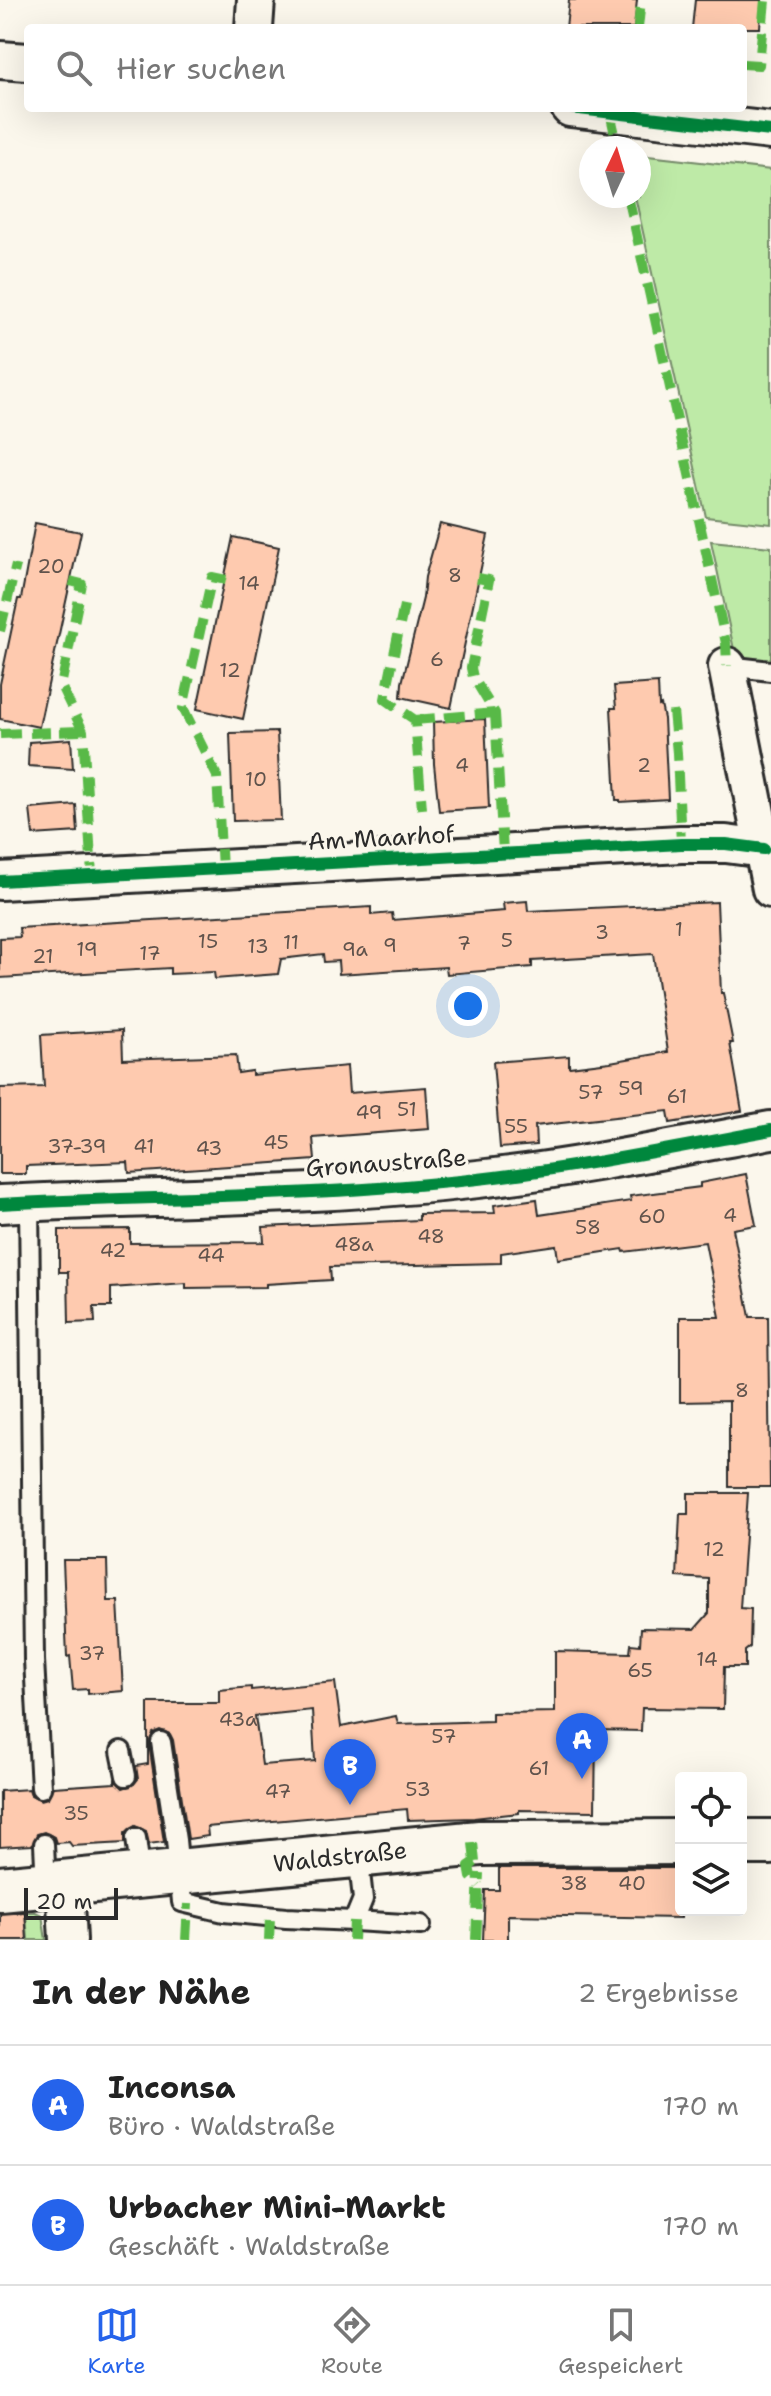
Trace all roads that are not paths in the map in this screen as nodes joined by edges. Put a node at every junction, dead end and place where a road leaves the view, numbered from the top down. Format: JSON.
{"nodes":[{"id":1,"x":256,"y":0,"type":"edge"},
{"id":2,"x":254,"y":24,"type":"edge"},
{"id":3,"x":0,"y":60,"type":"edge"},
{"id":4,"x":24,"y":62,"type":"edge"},
{"id":5,"x":605,"y":112,"type":"edge"},
{"id":6,"x":771,"y":131,"type":"edge"},
{"id":7,"x":727,"y":666,"type":"joint"},
{"id":8,"x":771,"y":671,"type":"edge"},
{"id":9,"x":764,"y":849,"type":"junction"},
{"id":10,"x":0,"y":881,"type":"edge"},
{"id":11,"x":771,"y":889,"type":"edge"},
{"id":12,"x":771,"y":1130,"type":"edge"},
{"id":13,"x":14,"y":1203,"type":"edge"},
{"id":14,"x":161,"y":1742,"type":"dead end"},
{"id":15,"x":121,"y":1751,"type":"dead end"},
{"id":16,"x":126,"y":1776,"type":"dead end"},
{"id":17,"x":41,"y":1788,"type":"dead end"},
{"id":18,"x":675,"y":1842,"type":"edge"},
{"id":19,"x":747,"y":1842,"type":"edge"},
{"id":20,"x":771,"y":1842,"type":"edge"},
{"id":21,"x":358,"y":1855,"type":"junction"},
{"id":22,"x":152,"y":1863,"type":"junction"},
{"id":23,"x":51,"y":1872,"type":"junction"},
{"id":24,"x":0,"y":1889,"type":"edge"},
{"id":25,"x":354,"y":1921,"type":"junction"},
{"id":26,"x":421,"y":1925,"type":"dead end"},
{"id":27,"x":68,"y":1940,"type":"edge"}],
"edges":[{"from":1,"to":2,"type":"street"},
{"from":3,"to":4,"type":"street"},
{"from":5,"to":6,"type":"street"},
{"from":7,"to":8,"type":"lane"},
{"from":7,"to":9,"type":"street"},
{"from":9,"to":10,"type":"street","name":"Am Maarhof"},
{"from":9,"to":11,"type":"street"},
{"from":12,"to":13,"type":"street","name":"Gronaustraße"},
{"from":13,"to":17,"type":"lane"},
{"from":14,"to":22,"type":"lane"},
{"from":15,"to":16,"type":"lane"},
{"from":18,"to":21,"type":"main road","name":"Waldstraße"},
{"from":19,"to":20,"type":"main road"},
{"from":21,"to":22,"type":"main road","name":"Waldstraße"},
{"from":21,"to":25,"type":"lane"},
{"from":22,"to":23,"type":"main road","name":"Waldstraße"},
{"from":22,"to":25,"type":"lane"},
{"from":23,"to":24,"type":"main road","name":"Waldstraße"},
{"from":23,"to":27,"type":"street"},
{"from":25,"to":26,"type":"lane"}]}
